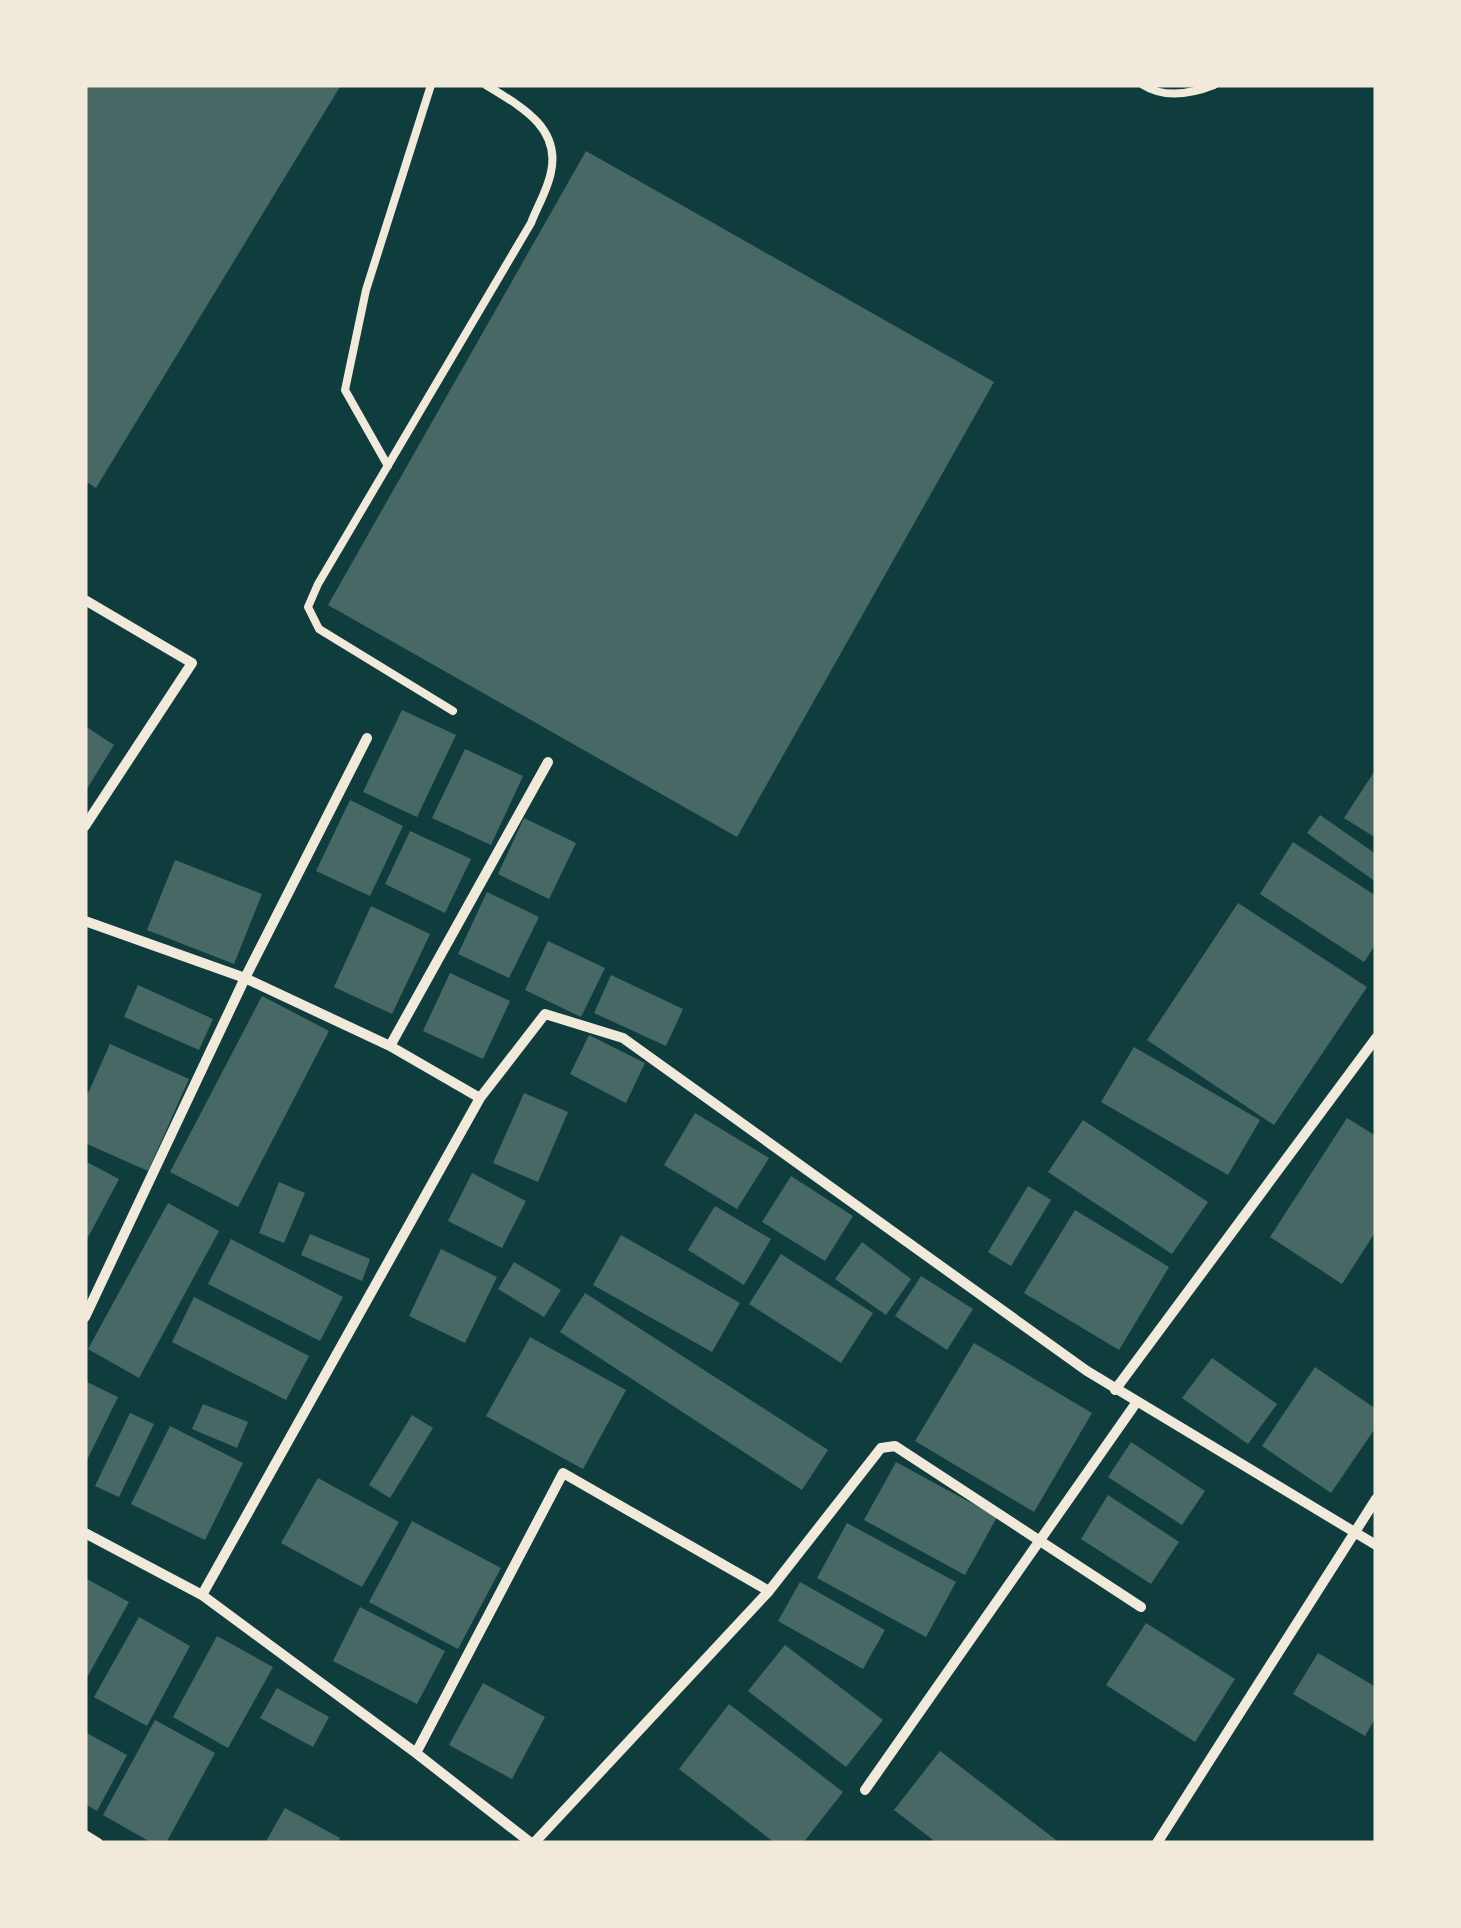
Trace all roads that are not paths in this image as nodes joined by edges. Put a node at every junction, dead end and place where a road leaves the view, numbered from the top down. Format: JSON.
{"nodes":[{"id":1,"x":431,"y":85,"type":"edge"},
{"id":2,"x":486,"y":85,"type":"edge"},
{"id":3,"x":1143,"y":85,"type":"edge"},
{"id":4,"x":1214,"y":85,"type":"edge"},
{"id":5,"x":388,"y":466,"type":"junction"},
{"id":6,"x":85,"y":600,"type":"edge"},
{"id":7,"x":453,"y":711,"type":"dead end"},
{"id":8,"x":368,"y":738,"type":"dead end"},
{"id":9,"x":548,"y":762,"type":"dead end"},
{"id":10,"x":85,"y":826,"type":"edge"},
{"id":11,"x":85,"y":921,"type":"edge"},
{"id":12,"x":245,"y":978,"type":"junction"},
{"id":13,"x":1376,"y":1038,"type":"edge"},
{"id":14,"x":390,"y":1046,"type":"junction"},
{"id":15,"x":480,"y":1098,"type":"junction"},
{"id":16,"x":85,"y":1317,"type":"edge"},
{"id":17,"x":1115,"y":1390,"type":"junction"},
{"id":18,"x":1136,"y":1404,"type":"junction"},
{"id":19,"x":1376,"y":1498,"type":"edge"},
{"id":20,"x":1354,"y":1532,"type":"junction"},
{"id":21,"x":85,"y":1533,"type":"edge"},
{"id":22,"x":1040,"y":1541,"type":"junction"},
{"id":23,"x":1376,"y":1545,"type":"edge"},
{"id":24,"x":769,"y":1591,"type":"junction"},
{"id":25,"x":202,"y":1594,"type":"junction"},
{"id":26,"x":1141,"y":1607,"type":"dead end"},
{"id":27,"x":416,"y":1753,"type":"junction"},
{"id":28,"x":865,"y":1790,"type":"dead end"},
{"id":29,"x":85,"y":1835,"type":"edge"},
{"id":30,"x":98,"y":1843,"type":"edge"},
{"id":31,"x":533,"y":1843,"type":"edge"},
{"id":32,"x":1157,"y":1843,"type":"edge"}],
"edges":[{"from":1,"to":5,"type":"lane"},
{"from":2,"to":5,"type":"lane"},
{"from":3,"to":4,"type":"lane"},
{"from":5,"to":7,"type":"lane"},
{"from":6,"to":10,"type":"street"},
{"from":8,"to":12,"type":"street"},
{"from":9,"to":14,"type":"street"},
{"from":11,"to":12,"type":"street"},
{"from":12,"to":14,"type":"street"},
{"from":12,"to":16,"type":"street"},
{"from":13,"to":17,"type":"street"},
{"from":14,"to":15,"type":"street"},
{"from":15,"to":17,"type":"street"},
{"from":15,"to":25,"type":"street"},
{"from":17,"to":18,"type":"street"},
{"from":18,"to":20,"type":"street"},
{"from":18,"to":22,"type":"street"},
{"from":19,"to":20,"type":"street"},
{"from":20,"to":23,"type":"street"},
{"from":20,"to":32,"type":"street"},
{"from":21,"to":25,"type":"street"},
{"from":22,"to":24,"type":"street"},
{"from":22,"to":26,"type":"street"},
{"from":22,"to":28,"type":"street"},
{"from":24,"to":27,"type":"street"},
{"from":24,"to":31,"type":"street"},
{"from":25,"to":27,"type":"street"},
{"from":27,"to":31,"type":"street"},
{"from":29,"to":30,"type":"street"}]}
